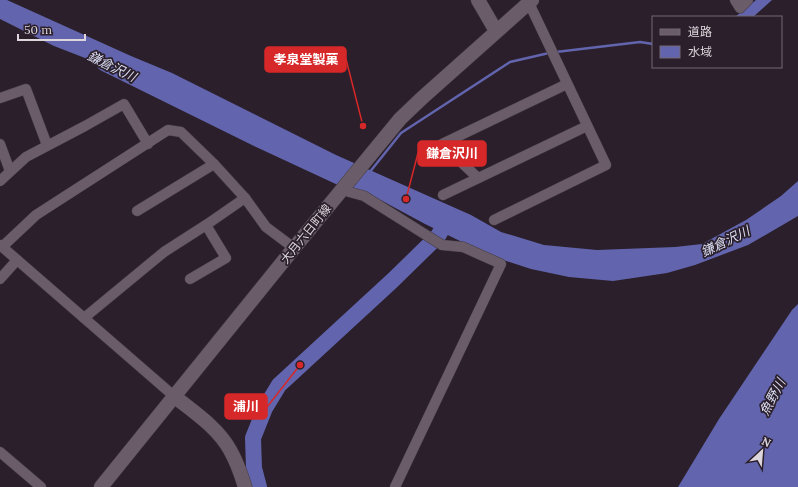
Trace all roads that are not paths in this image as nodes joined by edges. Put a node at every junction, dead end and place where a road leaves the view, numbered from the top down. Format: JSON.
{"nodes":[{"id":1,"x":478,"y":0,"type":"edge"},
{"id":2,"x":734,"y":0,"type":"edge"},
{"id":3,"x":748,"y":0,"type":"edge"},
{"id":4,"x":530,"y":2,"type":"edge"},
{"id":5,"x":496,"y":31,"type":"junction"},
{"id":6,"x":567,"y":84,"type":"junction"},
{"id":7,"x":0,"y":98,"type":"edge"},
{"id":8,"x":587,"y":126,"type":"junction"},
{"id":9,"x":0,"y":144,"type":"edge"},
{"id":10,"x":148,"y":144,"type":"junction"},
{"id":11,"x":47,"y":146,"type":"junction"},
{"id":12,"x":214,"y":164,"type":"junction"},
{"id":13,"x":10,"y":171,"type":"junction"},
{"id":14,"x":478,"y":178,"type":"junction"},
{"id":15,"x":0,"y":181,"type":"edge"},
{"id":16,"x":342,"y":190,"type":"junction"},
{"id":17,"x":443,"y":195,"type":"dead end"},
{"id":18,"x":245,"y":198,"type":"junction"},
{"id":19,"x":137,"y":211,"type":"dead end"},
{"id":20,"x":494,"y":220,"type":"dead end"},
{"id":21,"x":206,"y":225,"type":"junction"},
{"id":22,"x":1,"y":246,"type":"edge"},
{"id":23,"x":294,"y":248,"type":"junction"},
{"id":24,"x":17,"y":260,"type":"junction"},
{"id":25,"x":0,"y":279,"type":"edge"},
{"id":26,"x":190,"y":279,"type":"dead end"},
{"id":27,"x":84,"y":318,"type":"junction"},
{"id":28,"x":176,"y":396,"type":"junction"},
{"id":29,"x":0,"y":452,"type":"edge"},
{"id":30,"x":41,"y":487,"type":"edge"},
{"id":31,"x":101,"y":487,"type":"edge"},
{"id":32,"x":245,"y":487,"type":"edge"},
{"id":33,"x":395,"y":487,"type":"edge"}],
"edges":[{"from":1,"to":5,"type":"main road"},
{"from":2,"to":3,"type":"street"},
{"from":4,"to":5,"type":"main road","name":"大月六日町線"},
{"from":4,"to":6,"type":"street"},
{"from":5,"to":16,"type":"main road","name":"大月六日町線"},
{"from":6,"to":8,"type":"street"},
{"from":6,"to":14,"type":"street"},
{"from":7,"to":11,"type":"street"},
{"from":8,"to":14,"type":"street"},
{"from":8,"to":20,"type":"street"},
{"from":9,"to":13,"type":"street"},
{"from":10,"to":11,"type":"street"},
{"from":10,"to":12,"type":"street"},
{"from":10,"to":22,"type":"street"},
{"from":11,"to":13,"type":"street"},
{"from":12,"to":18,"type":"street"},
{"from":12,"to":19,"type":"street"},
{"from":13,"to":15,"type":"street"},
{"from":14,"to":17,"type":"street"},
{"from":16,"to":23,"type":"main road","name":"大月六日町線"},
{"from":16,"to":33,"type":"street"},
{"from":18,"to":21,"type":"street"},
{"from":18,"to":23,"type":"street"},
{"from":21,"to":26,"type":"street"},
{"from":21,"to":27,"type":"street"},
{"from":22,"to":24,"type":"street"},
{"from":23,"to":28,"type":"main road","name":"大月六日町線"},
{"from":24,"to":25,"type":"street"},
{"from":24,"to":27,"type":"street"},
{"from":27,"to":28,"type":"street"},
{"from":28,"to":31,"type":"main road","name":"大月六日町線"},
{"from":28,"to":32,"type":"main road"},
{"from":29,"to":30,"type":"street"}]}
